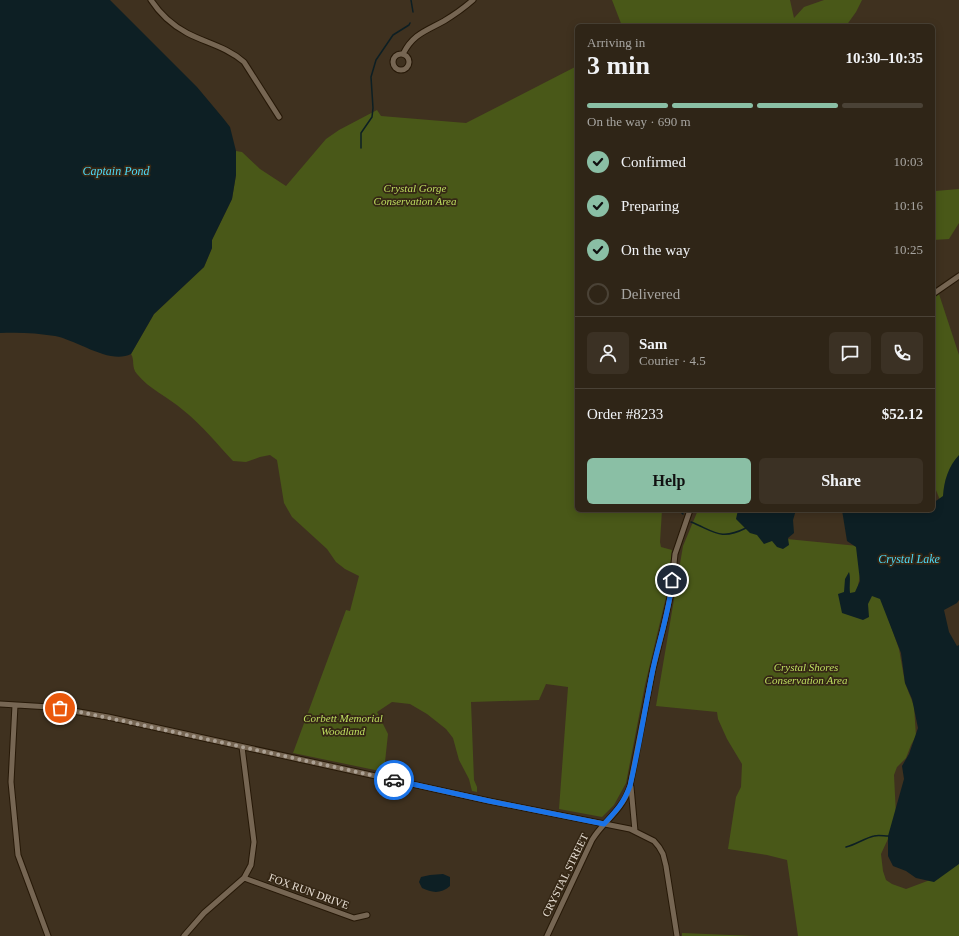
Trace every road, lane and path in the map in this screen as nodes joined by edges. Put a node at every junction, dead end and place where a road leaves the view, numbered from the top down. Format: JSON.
{"nodes":[{"id":1,"x":151,"y":0,"type":"edge"},
{"id":2,"x":473,"y":0,"type":"edge"},
{"id":3,"x":403,"y":54,"type":"dead end"},
{"id":4,"x":279,"y":117,"type":"dead end"},
{"id":5,"x":959,"y":276,"type":"edge"},
{"id":6,"x":935,"y":293,"type":"edge"},
{"id":7,"x":689,"y":512,"type":"edge"},
{"id":8,"x":0,"y":704,"type":"edge"},
{"id":9,"x":15,"y":705,"type":"junction"},
{"id":10,"x":242,"y":747,"type":"junction"},
{"id":11,"x":630,"y":786,"type":"junction"},
{"id":12,"x":604,"y":824,"type":"junction"},
{"id":13,"x":635,"y":831,"type":"junction"},
{"id":14,"x":244,"y":878,"type":"junction"},
{"id":15,"x":367,"y":915,"type":"dead end"},
{"id":16,"x":48,"y":936,"type":"edge"},
{"id":17,"x":184,"y":936,"type":"edge"},
{"id":18,"x":547,"y":936,"type":"edge"},
{"id":19,"x":677,"y":936,"type":"edge"}],
"edges":[{"from":1,"to":4,"type":"street"},
{"from":2,"to":3,"type":"street"},
{"from":5,"to":6,"type":"street"},
{"from":7,"to":11,"type":"street","name":"CRYSTAL STREET"},
{"from":8,"to":9,"type":"street"},
{"from":9,"to":10,"type":"street"},
{"from":9,"to":16,"type":"street"},
{"from":10,"to":12,"type":"street"},
{"from":10,"to":14,"type":"street"},
{"from":11,"to":12,"type":"street","name":"CRYSTAL STREET"},
{"from":11,"to":13,"type":"street","name":"CRYSTAL STREET"},
{"from":12,"to":13,"type":"street"},
{"from":12,"to":18,"type":"street","name":"CRYSTAL STREET"},
{"from":13,"to":19,"type":"street"},
{"from":14,"to":15,"type":"street","name":"FOX RUN DRIVE"},
{"from":14,"to":17,"type":"street"}]}
